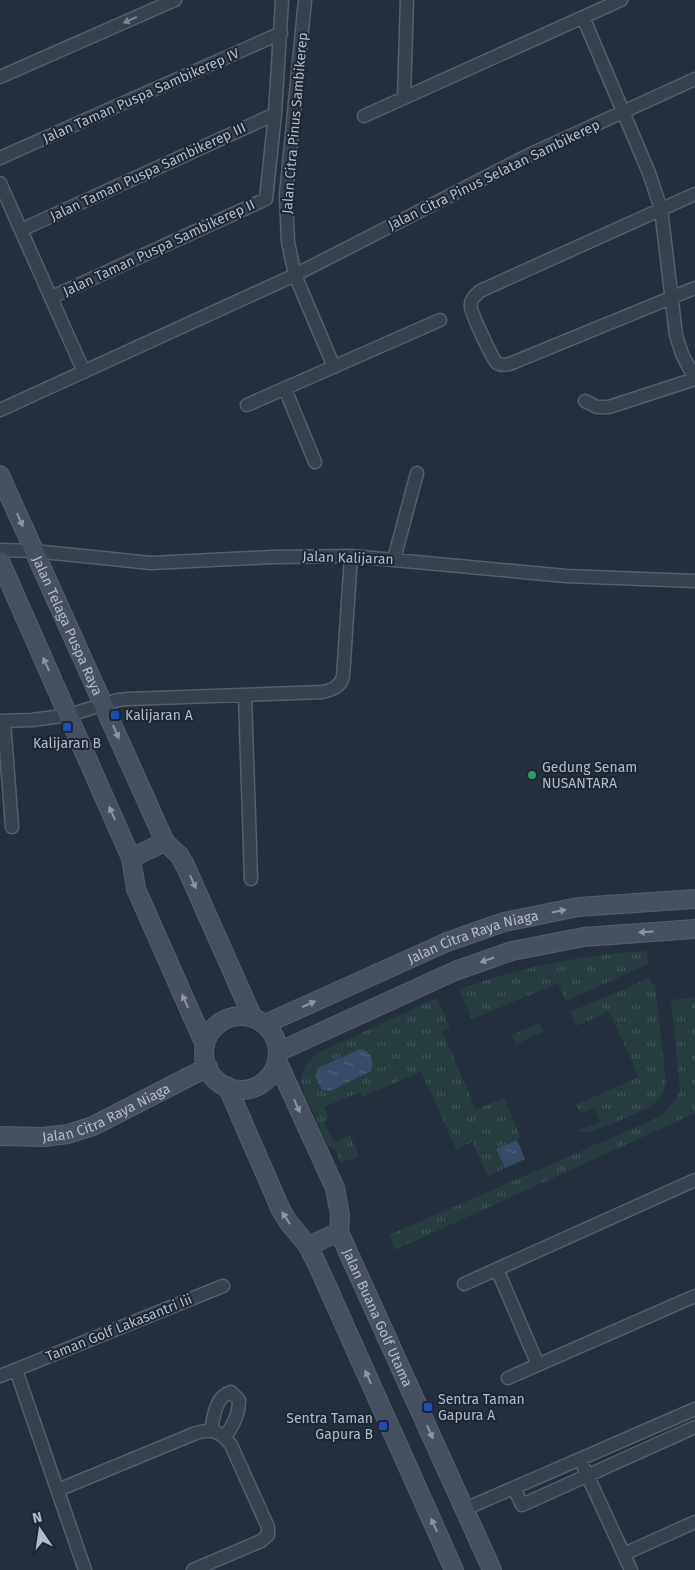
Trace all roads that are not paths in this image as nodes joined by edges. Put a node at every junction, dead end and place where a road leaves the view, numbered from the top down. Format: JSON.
{"nodes":[{"id":1,"x":175,"y":0,"type":"edge"},
{"id":2,"x":282,"y":0,"type":"edge"},
{"id":3,"x":305,"y":0,"type":"edge"},
{"id":4,"x":407,"y":0,"type":"edge"},
{"id":5,"x":621,"y":0,"type":"edge"},
{"id":6,"x":583,"y":17,"type":"junction"},
{"id":7,"x":281,"y":33,"type":"junction"},
{"id":8,"x":0,"y":77,"type":"edge"},
{"id":9,"x":695,"y":79,"type":"edge"},
{"id":10,"x":404,"y":98,"type":"junction"},
{"id":11,"x":624,"y":112,"type":"junction"},
{"id":12,"x":275,"y":114,"type":"junction"},
{"id":13,"x":364,"y":116,"type":"dead end"},
{"id":14,"x":0,"y":158,"type":"edge"},
{"id":15,"x":0,"y":183,"type":"edge"},
{"id":16,"x":695,"y":194,"type":"edge"},
{"id":17,"x":661,"y":209,"type":"junction"},
{"id":18,"x":21,"y":230,"type":"junction"},
{"id":19,"x":295,"y":275,"type":"junction"},
{"id":20,"x":695,"y":288,"type":"edge"},
{"id":21,"x":52,"y":297,"type":"junction"},
{"id":22,"x":671,"y":299,"type":"junction"},
{"id":23,"x":440,"y":320,"type":"dead end"},
{"id":24,"x":334,"y":367,"type":"junction"},
{"id":25,"x":84,"y":372,"type":"junction"},
{"id":26,"x":285,"y":389,"type":"junction"},
{"id":27,"x":585,"y":401,"type":"dead end"},
{"id":28,"x":247,"y":404,"type":"dead end"},
{"id":29,"x":0,"y":410,"type":"edge"},
{"id":30,"x":315,"y":462,"type":"dead end"},
{"id":31,"x":417,"y":473,"type":"dead end"},
{"id":32,"x":0,"y":475,"type":"edge"},
{"id":33,"x":0,"y":550,"type":"edge"},
{"id":34,"x":34,"y":551,"type":"junction"},
{"id":35,"x":351,"y":556,"type":"junction"},
{"id":36,"x":394,"y":559,"type":"junction"},
{"id":37,"x":0,"y":561,"type":"edge"},
{"id":38,"x":695,"y":581,"type":"edge"},
{"id":39,"x":245,"y":695,"type":"junction"},
{"id":40,"x":104,"y":705,"type":"junction"},
{"id":41,"x":69,"y":714,"type":"junction"},
{"id":42,"x":2,"y":721,"type":"edge"},
{"id":43,"x":12,"y":827,"type":"dead end"},
{"id":44,"x":166,"y":842,"type":"junction"},
{"id":45,"x":131,"y":858,"type":"junction"},
{"id":46,"x":251,"y":879,"type":"dead end"},
{"id":47,"x":695,"y":899,"type":"edge"},
{"id":48,"x":695,"y":929,"type":"edge"},
{"id":49,"x":259,"y":1021,"type":"junction"},
{"id":50,"x":205,"y":1045,"type":"junction"},
{"id":51,"x":278,"y":1057,"type":"junction"},
{"id":52,"x":208,"y":1067,"type":"junction"},
{"id":53,"x":227,"y":1086,"type":"junction"},
{"id":54,"x":0,"y":1136,"type":"edge"},
{"id":55,"x":695,"y":1180,"type":"edge"},
{"id":56,"x":339,"y":1232,"type":"junction"},
{"id":57,"x":308,"y":1246,"type":"junction"},
{"id":58,"x":497,"y":1269,"type":"junction"},
{"id":59,"x":464,"y":1284,"type":"dead end"},
{"id":60,"x":223,"y":1286,"type":"dead end"},
{"id":61,"x":695,"y":1296,"type":"edge"},
{"id":62,"x":538,"y":1365,"type":"junction"},
{"id":63,"x":16,"y":1370,"type":"junction"},
{"id":64,"x":0,"y":1376,"type":"edge"},
{"id":65,"x":508,"y":1378,"type":"dead end"},
{"id":66,"x":695,"y":1409,"type":"edge"},
{"id":67,"x":695,"y":1427,"type":"edge"},
{"id":68,"x":211,"y":1430,"type":"junction"},
{"id":69,"x":225,"y":1437,"type":"junction"},
{"id":70,"x":580,"y":1459,"type":"junction"},
{"id":71,"x":588,"y":1476,"type":"junction"},
{"id":72,"x":514,"y":1488,"type":"junction"},
{"id":73,"x":58,"y":1490,"type":"junction"},
{"id":74,"x":465,"y":1510,"type":"junction"},
{"id":75,"x":695,"y":1522,"type":"edge"},
{"id":76,"x":624,"y":1554,"type":"junction"},
{"id":77,"x":85,"y":1570,"type":"edge"},
{"id":78,"x":193,"y":1570,"type":"edge"},
{"id":79,"x":454,"y":1570,"type":"edge"},
{"id":80,"x":492,"y":1570,"type":"edge"},
{"id":81,"x":631,"y":1570,"type":"edge"}],
"edges":[{"from":1,"to":8,"type":"street","one_way":true},
{"from":2,"to":7,"type":"street"},
{"from":3,"to":19,"type":"street","name":"Jalan Citra Pinus Sambikerep"},
{"from":4,"to":10,"type":"street"},
{"from":5,"to":6,"type":"street"},
{"from":6,"to":10,"type":"street"},
{"from":6,"to":11,"type":"street"},
{"from":7,"to":12,"type":"street"},
{"from":7,"to":14,"type":"street","name":"Jalan Taman Puspa Sambikerep IV"},
{"from":9,"to":11,"type":"street","name":"Jalan Citra Pinus Selatan Sambikerep"},
{"from":10,"to":13,"type":"street"},
{"from":11,"to":17,"type":"street"},
{"from":11,"to":19,"type":"street","name":"Jalan Citra Pinus Selatan Sambikerep"},
{"from":12,"to":18,"type":"street","name":"Jalan Taman Puspa Sambikerep III"},
{"from":12,"to":21,"type":"street","name":"Jalan Taman Puspa Sambikerep II"},
{"from":15,"to":18,"type":"street"},
{"from":16,"to":17,"type":"street"},
{"from":17,"to":22,"type":"street"},
{"from":17,"to":22,"type":"street"},
{"from":18,"to":21,"type":"street"},
{"from":19,"to":24,"type":"street","name":"Jalan Citra Pinus Sambikerep"},
{"from":19,"to":25,"type":"street","name":"Jalan Citra Pinus Selatan Sambikerep"},
{"from":20,"to":22,"type":"street"},
{"from":21,"to":25,"type":"street"},
{"from":22,"to":27,"type":"street"},
{"from":23,"to":24,"type":"street"},
{"from":24,"to":26,"type":"street"},
{"from":25,"to":29,"type":"street","name":"Jalan Citra Pinus Selatan Sambikerep"},
{"from":26,"to":28,"type":"street"},
{"from":26,"to":30,"type":"street"},
{"from":31,"to":36,"type":"street"},
{"from":32,"to":34,"type":"main road","name":"Jalan Telaga Puspa Raya","one_way":true},
{"from":33,"to":34,"type":"street","name":"Jalan Kalijaran"},
{"from":34,"to":35,"type":"street","name":"Jalan Kalijaran"},
{"from":34,"to":40,"type":"main road","name":"Jalan Telaga Puspa Raya"},
{"from":35,"to":36,"type":"street","name":"Jalan Kalijaran"},
{"from":35,"to":39,"type":"street"},
{"from":36,"to":38,"type":"street","name":"Jalan Kalijaran"},
{"from":41,"to":37,"type":"main road","one_way":true},
{"from":39,"to":40,"type":"street"},
{"from":39,"to":46,"type":"street"},
{"from":40,"to":41,"type":"street"},
{"from":40,"to":44,"type":"main road","name":"Jalan Telaga Puspa Raya","one_way":true},
{"from":41,"to":42,"type":"street"},
{"from":45,"to":41,"type":"main road","one_way":true},
{"from":42,"to":43,"type":"street"},
{"from":44,"to":45,"type":"main road"},
{"from":44,"to":49,"type":"main road","name":"Jalan Telaga Puspa Raya","one_way":true},
{"from":50,"to":45,"type":"main road","one_way":true},
{"from":49,"to":47,"type":"main road","name":"Jalan Citra Raya Niaga","one_way":true},
{"from":48,"to":51,"type":"main road","name":"Jalan Citra Raya Niaga","one_way":true},
{"from":49,"to":50,"type":"main road"},
{"from":49,"to":51,"type":"main road"},
{"from":50,"to":52,"type":"main road"},
{"from":51,"to":53,"type":"main road"},
{"from":51,"to":56,"type":"main road","name":"Jalan Buana Golf Utama","one_way":true},
{"from":52,"to":53,"type":"main road"},
{"from":52,"to":54,"type":"main road","name":"Jalan Citra Raya Niaga"},
{"from":57,"to":53,"type":"main road","one_way":true},
{"from":55,"to":58,"type":"street"},
{"from":56,"to":57,"type":"main road"},
{"from":56,"to":74,"type":"main road","name":"Jalan Buana Golf Utama","one_way":true},
{"from":79,"to":57,"type":"main road","one_way":true},
{"from":58,"to":59,"type":"street"},
{"from":58,"to":62,"type":"street"},
{"from":60,"to":63,"type":"street","name":"Taman Golf Lakasantri Iii"},
{"from":61,"to":62,"type":"street"},
{"from":62,"to":65,"type":"street"},
{"from":63,"to":64,"type":"street","name":"Taman Golf Lakasantri Iii"},
{"from":63,"to":73,"type":"street"},
{"from":66,"to":70,"type":"street"},
{"from":67,"to":71,"type":"street"},
{"from":68,"to":69,"type":"street"},
{"from":68,"to":69,"type":"street"},
{"from":68,"to":73,"type":"street"},
{"from":69,"to":78,"type":"street"},
{"from":70,"to":71,"type":"street"},
{"from":70,"to":72,"type":"street"},
{"from":71,"to":72,"type":"street"},
{"from":71,"to":76,"type":"street"},
{"from":72,"to":74,"type":"street"},
{"from":73,"to":77,"type":"street"},
{"from":74,"to":80,"type":"main road","name":"Jalan Buana Golf Utama"},
{"from":75,"to":76,"type":"street"},
{"from":76,"to":81,"type":"street"}]}
